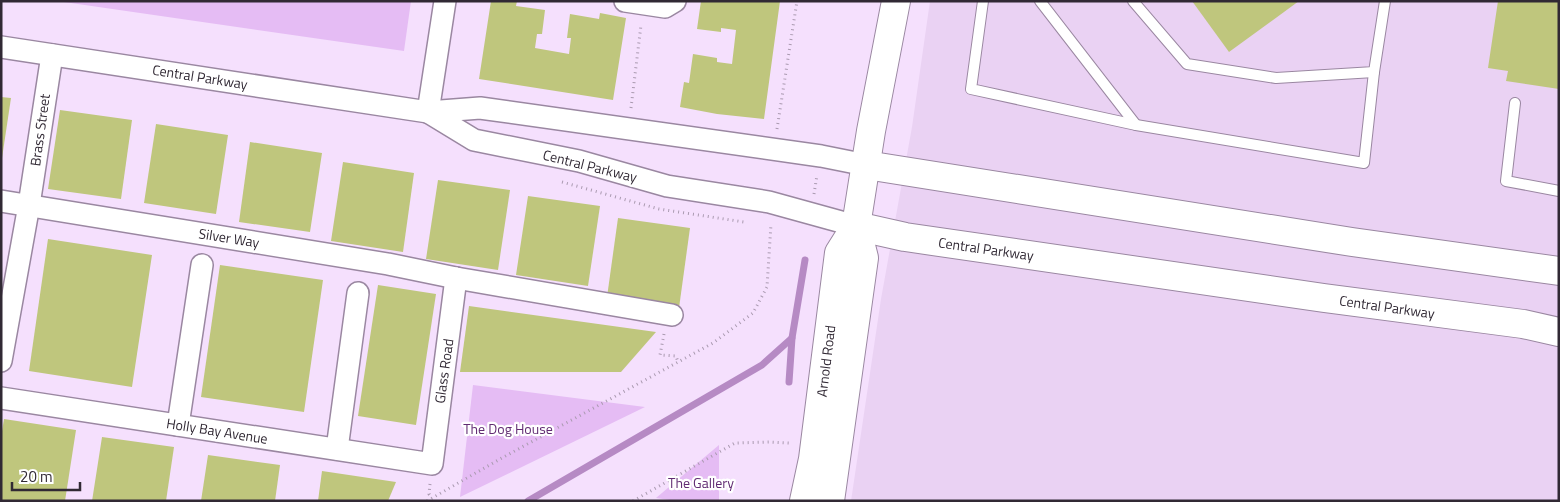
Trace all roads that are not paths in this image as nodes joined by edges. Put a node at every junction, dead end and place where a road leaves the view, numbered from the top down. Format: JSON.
{"nodes":[{"id":1,"x":445,"y":1,"type":"edge"},
{"id":2,"x":675,"y":1,"type":"edge"},
{"id":3,"x":896,"y":1,"type":"edge"},
{"id":4,"x":983,"y":1,"type":"edge"},
{"id":5,"x":1040,"y":1,"type":"edge"},
{"id":6,"x":1133,"y":1,"type":"edge"},
{"id":7,"x":1385,"y":1,"type":"edge"},
{"id":8,"x":634,"y":3,"type":"edge"},
{"id":9,"x":1,"y":47,"type":"edge"},
{"id":10,"x":52,"y":55,"type":"junction"},
{"id":11,"x":1374,"y":72,"type":"junction"},
{"id":12,"x":1515,"y":103,"type":"dead end"},
{"id":13,"x":428,"y":112,"type":"junction"},
{"id":14,"x":1136,"y":125,"type":"junction"},
{"id":15,"x":866,"y":165,"type":"junction"},
{"id":16,"x":1559,"y":191,"type":"edge"},
{"id":17,"x":1,"y":201,"type":"edge"},
{"id":18,"x":29,"y":205,"type":"junction"},
{"id":19,"x":856,"y":226,"type":"junction"},
{"id":20,"x":202,"y":266,"type":"dead end"},
{"id":21,"x":1559,"y":272,"type":"edge"},
{"id":22,"x":456,"y":278,"type":"junction"},
{"id":23,"x":358,"y":294,"type":"dead end"},
{"id":24,"x":669,"y":314,"type":"road end"},
{"id":25,"x":1559,"y":332,"type":"edge"},
{"id":26,"x":1,"y":361,"type":"edge"},
{"id":27,"x":1,"y":398,"type":"edge"},
{"id":28,"x":178,"y":425,"type":"junction"},
{"id":29,"x":337,"y":450,"type":"junction"},
{"id":30,"x":432,"y":464,"type":"joint"},
{"id":31,"x":804,"y":501,"type":"edge"},
{"id":32,"x":830,"y":501,"type":"edge"}],
"edges":[{"from":1,"to":13,"type":"street"},
{"from":2,"to":8,"type":"street"},
{"from":3,"to":15,"type":"street","name":"Arnold Road"},
{"from":4,"to":14,"type":"lane"},
{"from":5,"to":14,"type":"lane"},
{"from":6,"to":11,"type":"lane"},
{"from":7,"to":11,"type":"lane"},
{"from":9,"to":10,"type":"street","name":"Central Parkway"},
{"from":10,"to":13,"type":"street","name":"Central Parkway"},
{"from":10,"to":18,"type":"street","name":"Brass Street"},
{"from":11,"to":14,"type":"lane"},
{"from":12,"to":16,"type":"lane"},
{"from":13,"to":15,"type":"street","name":"Central Parkway"},
{"from":13,"to":19,"type":"street","name":"Central Parkway"},
{"from":15,"to":19,"type":"street","name":"Arnold Road"},
{"from":15,"to":21,"type":"street","name":"Central Parkway"},
{"from":17,"to":18,"type":"street","name":"Silver Way"},
{"from":18,"to":22,"type":"street","name":"Silver Way"},
{"from":18,"to":26,"type":"street","name":"Brass Street"},
{"from":19,"to":25,"type":"street","name":"Central Parkway"},
{"from":19,"to":31,"type":"street","name":"Arnold Road"},
{"from":19,"to":32,"type":"street","name":"Arnold Road"},
{"from":20,"to":28,"type":"street"},
{"from":22,"to":24,"type":"street","name":"Silver Way"},
{"from":22,"to":30,"type":"street","name":"Glass Road"},
{"from":23,"to":29,"type":"street"},
{"from":27,"to":28,"type":"street","name":"Holly Bay Avenue"},
{"from":28,"to":29,"type":"street","name":"Holly Bay Avenue"},
{"from":29,"to":30,"type":"street","name":"Holly Bay Avenue"}]}
